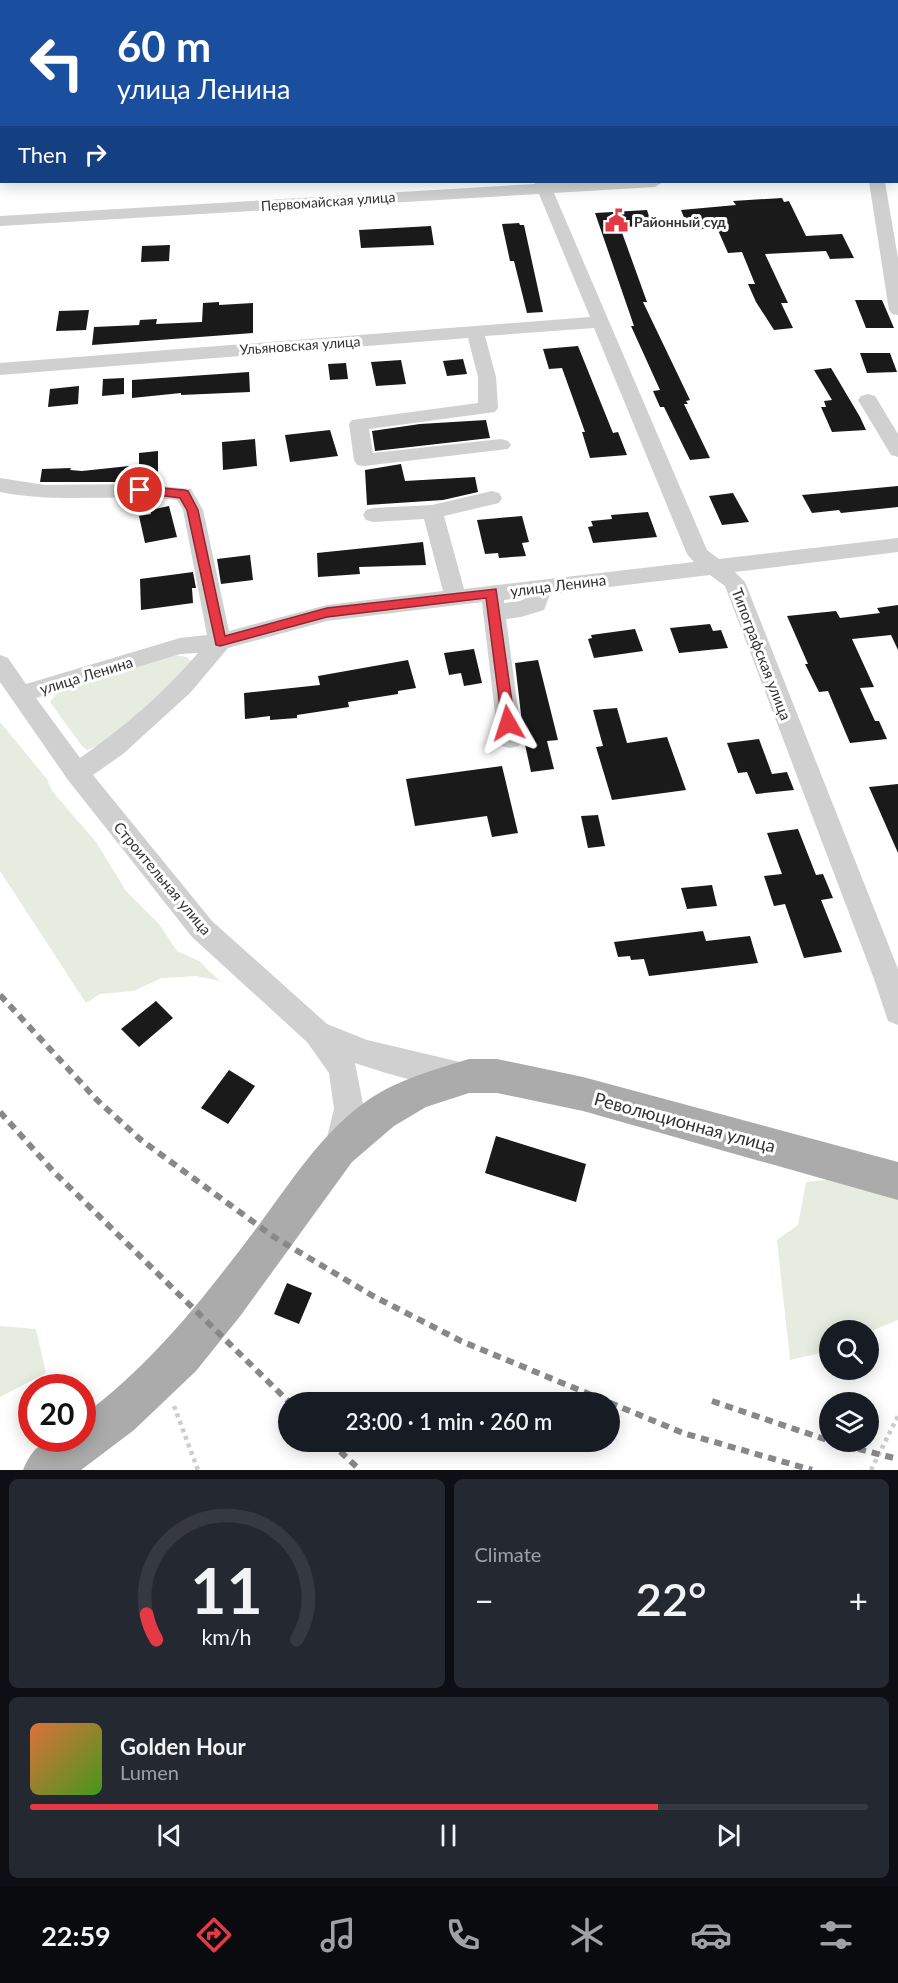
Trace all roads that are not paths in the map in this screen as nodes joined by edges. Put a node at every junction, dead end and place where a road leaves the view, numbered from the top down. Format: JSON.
{"nodes":[{"id":1,"x":618,"y":183,"type":"edge"},
{"id":2,"x":877,"y":183,"type":"edge"},
{"id":3,"x":543,"y":185,"type":"edge"},
{"id":4,"x":0,"y":221,"type":"edge"},
{"id":5,"x":898,"y":310,"type":"edge"},
{"id":6,"x":600,"y":322,"type":"junction"},
{"id":7,"x":475,"y":332,"type":"junction"},
{"id":8,"x":0,"y":369,"type":"edge"},
{"id":9,"x":868,"y":400,"type":"dead end"},
{"id":10,"x":501,"y":445,"type":"dead end"},
{"id":11,"x":898,"y":451,"type":"edge"},
{"id":12,"x":0,"y":484,"type":"edge"},
{"id":13,"x":492,"y":498,"type":"dead end"},
{"id":14,"x":432,"y":512,"type":"junction"},
{"id":15,"x":374,"y":515,"type":"dead end"},
{"id":16,"x":898,"y":545,"type":"edge"},
{"id":17,"x":715,"y":566,"type":"junction"},
{"id":18,"x":455,"y":597,"type":"junction"},
{"id":19,"x":493,"y":602,"type":"junction"},
{"id":20,"x":220,"y":642,"type":"junction"},
{"id":21,"x":0,"y":664,"type":"edge"},
{"id":22,"x":21,"y":694,"type":"junction"},
{"id":23,"x":510,"y":739,"type":"dead end"},
{"id":24,"x":77,"y":773,"type":"junction"},
{"id":25,"x":898,"y":1012,"type":"edge"},
{"id":26,"x":317,"y":1033,"type":"junction"},
{"id":27,"x":469,"y":1076,"type":"junction"},
{"id":28,"x":339,"y":1149,"type":"junction"},
{"id":29,"x":898,"y":1180,"type":"edge"},
{"id":30,"x":45,"y":1470,"type":"edge"}],
"edges":[{"from":1,"to":3,"type":"street","name":"Первомайская улица"},
{"from":2,"to":5,"type":"street"},
{"from":3,"to":4,"type":"street","name":"Первомайская улица"},
{"from":3,"to":6,"type":"street","name":"Типографская улица"},
{"from":6,"to":7,"type":"street","name":"Ульяновская улица"},
{"from":6,"to":17,"type":"street","name":"Типографская улица"},
{"from":7,"to":8,"type":"street","name":"Ульяновская улица"},
{"from":7,"to":10,"type":"street"},
{"from":9,"to":11,"type":"street"},
{"from":12,"to":20,"type":"street"},
{"from":13,"to":14,"type":"street"},
{"from":14,"to":15,"type":"street"},
{"from":14,"to":18,"type":"street"},
{"from":16,"to":17,"type":"street","name":"улица Ленина"},
{"from":17,"to":19,"type":"street","name":"улица Ленина"},
{"from":17,"to":25,"type":"street","name":"Типографская улица"},
{"from":18,"to":19,"type":"street","name":"улица Ленина"},
{"from":18,"to":20,"type":"street","name":"улица Ленина"},
{"from":19,"to":23,"type":"street"},
{"from":20,"to":22,"type":"street","name":"улица Ленина"},
{"from":20,"to":24,"type":"street"},
{"from":21,"to":22,"type":"street","name":"Строительная улица"},
{"from":22,"to":24,"type":"street","name":"Строительная улица"},
{"from":24,"to":26,"type":"street","name":"Строительная улица"},
{"from":26,"to":27,"type":"street","name":"Строительная улица"},
{"from":26,"to":28,"type":"street"},
{"from":27,"to":28,"type":"main road","name":"Революционная улица"},
{"from":27,"to":29,"type":"main road","name":"Революционная улица"},
{"from":28,"to":30,"type":"main road","name":"Революционная улица"}]}
